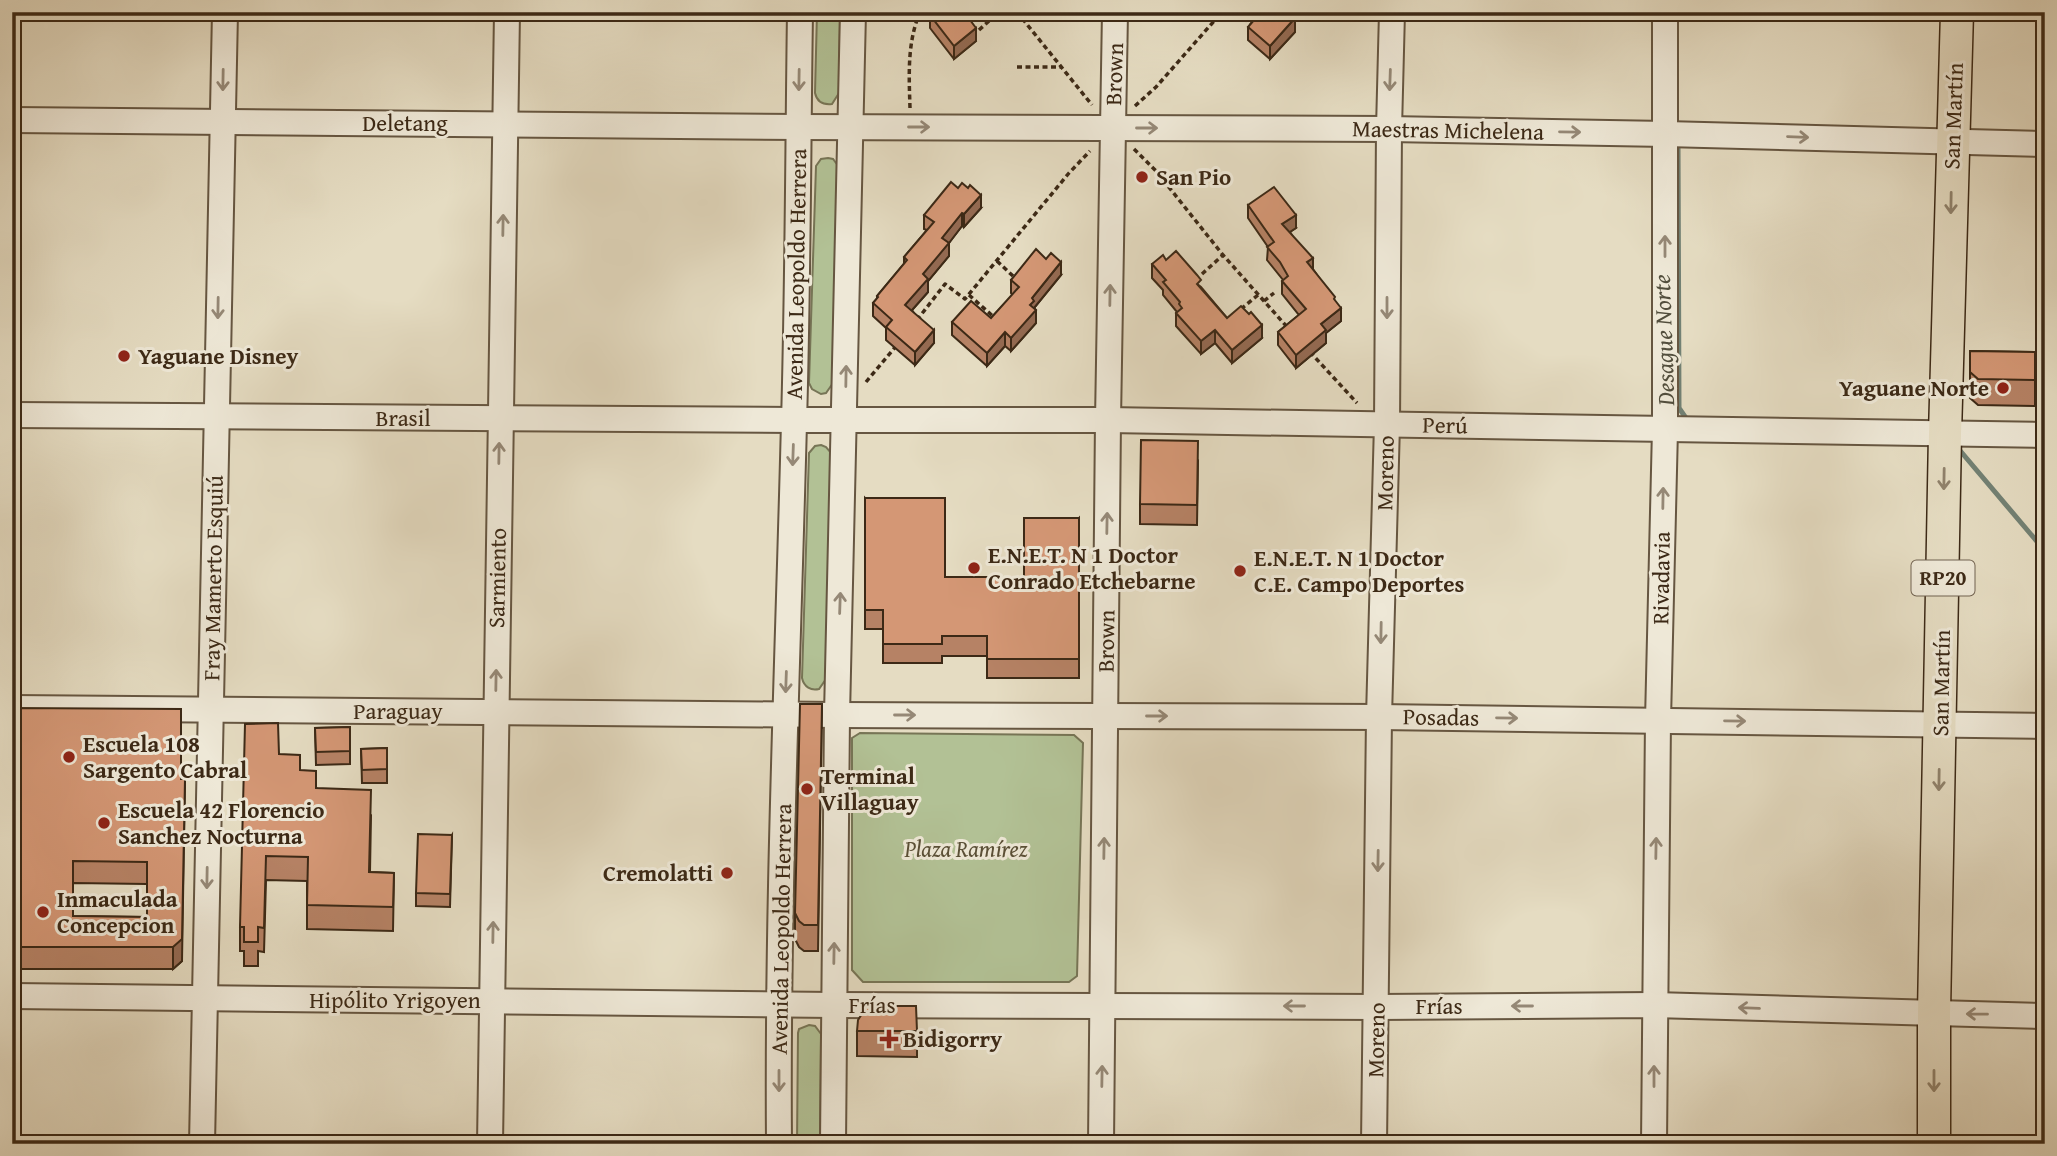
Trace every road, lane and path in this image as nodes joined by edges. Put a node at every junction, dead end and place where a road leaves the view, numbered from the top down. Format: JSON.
{"nodes":[{"id":1,"x":225,"y":12,"type":"edge"},
{"id":2,"x":507,"y":12,"type":"edge"},
{"id":3,"x":800,"y":12,"type":"edge"},
{"id":4,"x":853,"y":12,"type":"edge"},
{"id":5,"x":920,"y":12,"type":"edge"},
{"id":6,"x":999,"y":12,"type":"edge"},
{"id":7,"x":1017,"y":12,"type":"edge"},
{"id":8,"x":1115,"y":12,"type":"edge"},
{"id":9,"x":1222,"y":12,"type":"edge"},
{"id":10,"x":1237,"y":12,"type":"edge"},
{"id":11,"x":1392,"y":12,"type":"edge"},
{"id":12,"x":1665,"y":12,"type":"edge"},
{"id":13,"x":1957,"y":12,"type":"edge"},
{"id":14,"x":1252,"y":25,"type":"edge"},
{"id":15,"x":979,"y":30,"type":"dead end"},
{"id":16,"x":1017,"y":67,"type":"dead end"},
{"id":17,"x":1060,"y":67,"type":"junction"},
{"id":18,"x":12,"y":120,"type":"edge"},
{"id":19,"x":222,"y":122,"type":"junction"},
{"id":20,"x":505,"y":124,"type":"junction"},
{"id":21,"x":799,"y":127,"type":"junction"},
{"id":22,"x":851,"y":127,"type":"junction"},
{"id":23,"x":911,"y":127,"type":"junction"},
{"id":24,"x":1112,"y":128,"type":"junction"},
{"id":25,"x":1389,"y":129,"type":"junction"},
{"id":26,"x":1666,"y":134,"type":"junction"},
{"id":27,"x":1952,"y":141,"type":"junction"},
{"id":28,"x":2045,"y":144,"type":"edge"},
{"id":29,"x":1223,"y":255,"type":"junction"},
{"id":30,"x":997,"y":261,"type":"junction"},
{"id":31,"x":1202,"y":274,"type":"dead end"},
{"id":32,"x":1014,"y":277,"type":"edge"},
{"id":33,"x":1274,"y":293,"type":"dead end"},
{"id":34,"x":969,"y":295,"type":"junction"},
{"id":35,"x":1258,"y":295,"type":"junction"},
{"id":36,"x":1264,"y":301,"type":"junction"},
{"id":37,"x":1233,"y":317,"type":"edge"},
{"id":38,"x":995,"y":318,"type":"edge"},
{"id":39,"x":911,"y":327,"type":"edge"},
{"id":40,"x":1291,"y":331,"type":"edge"},
{"id":41,"x":903,"y":337,"type":"edge"},
{"id":42,"x":1310,"y":351,"type":"edge"},
{"id":43,"x":845,"y":412,"type":"junction"},
{"id":44,"x":12,"y":415,"type":"edge"},
{"id":45,"x":216,"y":416,"type":"junction"},
{"id":46,"x":500,"y":418,"type":"junction"},
{"id":47,"x":794,"y":420,"type":"junction"},
{"id":48,"x":1108,"y":420,"type":"junction"},
{"id":49,"x":1381,"y":423,"type":"junction"},
{"id":50,"x":1665,"y":429,"type":"junction"},
{"id":51,"x":1945,"y":434,"type":"junction"},
{"id":52,"x":2045,"y":435,"type":"edge"},
{"id":53,"x":12,"y":708,"type":"edge"},
{"id":54,"x":211,"y":709,"type":"junction"},
{"id":55,"x":495,"y":712,"type":"junction"},
{"id":56,"x":785,"y":715,"type":"junction"},
{"id":57,"x":837,"y":715,"type":"junction"},
{"id":58,"x":1105,"y":716,"type":"junction"},
{"id":59,"x":1379,"y":717,"type":"junction"},
{"id":60,"x":1658,"y":720,"type":"junction"},
{"id":61,"x":1940,"y":725,"type":"junction"},
{"id":62,"x":2045,"y":726,"type":"edge"},
{"id":63,"x":12,"y":996,"type":"edge"},
{"id":64,"x":204,"y":998,"type":"junction"},
{"id":65,"x":493,"y":1000,"type":"junction"},
{"id":66,"x":778,"y":1003,"type":"junction"},
{"id":67,"x":834,"y":1005,"type":"junction"},
{"id":68,"x":1654,"y":1005,"type":"junction"},
{"id":69,"x":1102,"y":1006,"type":"junction"},
{"id":70,"x":1377,"y":1007,"type":"junction"},
{"id":71,"x":1934,"y":1013,"type":"junction"},
{"id":72,"x":2045,"y":1016,"type":"edge"},
{"id":73,"x":202,"y":1144,"type":"edge"},
{"id":74,"x":489,"y":1144,"type":"edge"},
{"id":75,"x":779,"y":1144,"type":"edge"},
{"id":76,"x":833,"y":1144,"type":"edge"},
{"id":77,"x":1101,"y":1144,"type":"edge"},
{"id":78,"x":1374,"y":1144,"type":"edge"},
{"id":79,"x":1654,"y":1144,"type":"edge"},
{"id":80,"x":1934,"y":1144,"type":"edge"}],
"edges":[{"from":1,"to":19,"type":"street","name":"Fray Mamerto Esquiú","one_way":true},
{"from":2,"to":20,"type":"street","name":"Sarmiento"},
{"from":3,"to":21,"type":"street","name":"Avenida Leopoldo Herrera","one_way":true},
{"from":4,"to":22,"type":"street"},
{"from":5,"to":23,"type":"path"},
{"from":6,"to":15,"type":"path"},
{"from":7,"to":17,"type":"path"},
{"from":8,"to":24,"type":"street","name":"Brown"},
{"from":9,"to":24,"type":"path"},
{"from":10,"to":14,"type":"path"},
{"from":11,"to":25,"type":"street","name":"Moreno","one_way":true},
{"from":12,"to":26,"type":"street","name":"Rivadavia"},
{"from":13,"to":27,"type":"main road","name":"San Martín","number":"RP20"},
{"from":16,"to":17,"type":"path"},
{"from":17,"to":24,"type":"path"},
{"from":18,"to":19,"type":"street","name":"Deletang"},
{"from":19,"to":20,"type":"street","name":"Deletang"},
{"from":19,"to":45,"type":"street","name":"Fray Mamerto Esquiú","one_way":true},
{"from":20,"to":21,"type":"street","name":"Deletang"},
{"from":46,"to":20,"type":"street","name":"Sarmiento","one_way":true},
{"from":21,"to":22,"type":"street","name":"Avenida Leopoldo Herrera"},
{"from":21,"to":47,"type":"street","name":"Avenida Leopoldo Herrera"},
{"from":22,"to":23,"type":"street","name":"Maestras Michelena"},
{"from":43,"to":22,"type":"street","one_way":true},
{"from":23,"to":24,"type":"street","name":"Maestras Michelena","one_way":true},
{"from":24,"to":25,"type":"street","name":"Maestras Michelena","one_way":true},
{"from":24,"to":29,"type":"path"},
{"from":24,"to":30,"type":"path"},
{"from":48,"to":24,"type":"street","name":"Brown","one_way":true},
{"from":25,"to":26,"type":"street","name":"Maestras Michelena","one_way":true},
{"from":25,"to":49,"type":"street","name":"Moreno","one_way":true},
{"from":26,"to":27,"type":"street","name":"Maestras Michelena","one_way":true},
{"from":50,"to":26,"type":"street","name":"Rivadavia","one_way":true},
{"from":27,"to":28,"type":"street","name":"Maestras Michelena"},
{"from":27,"to":51,"type":"main road","name":"San Martín","number":"RP20","one_way":true},
{"from":29,"to":31,"type":"path"},
{"from":29,"to":35,"type":"path"},
{"from":30,"to":32,"type":"path"},
{"from":30,"to":34,"type":"path"},
{"from":33,"to":36,"type":"path"},
{"from":34,"to":38,"type":"path"},
{"from":34,"to":39,"type":"path"},
{"from":35,"to":36,"type":"path"},
{"from":35,"to":37,"type":"path"},
{"from":36,"to":40,"type":"path"},
{"from":41,"to":43,"type":"path"},
{"from":42,"to":49,"type":"path"},
{"from":43,"to":47,"type":"street","name":"Avenida Leopoldo Herrera"},
{"from":43,"to":48,"type":"street","name":"Perú"},
{"from":57,"to":43,"type":"street","one_way":true},
{"from":44,"to":45,"type":"street","name":"Brasil"},
{"from":45,"to":46,"type":"street","name":"Brasil"},
{"from":45,"to":54,"type":"street","name":"Fray Mamerto Esquiú"},
{"from":46,"to":47,"type":"street","name":"Brasil"},
{"from":55,"to":46,"type":"street","name":"Sarmiento","one_way":true},
{"from":47,"to":56,"type":"street","name":"Avenida Leopoldo Herrera","one_way":true},
{"from":48,"to":49,"type":"street","name":"Perú"},
{"from":58,"to":48,"type":"street","name":"Brown","one_way":true},
{"from":49,"to":50,"type":"street","name":"Perú"},
{"from":49,"to":59,"type":"street","name":"Moreno","one_way":true},
{"from":50,"to":51,"type":"street","name":"Perú"},
{"from":60,"to":50,"type":"street","name":"Rivadavia","one_way":true},
{"from":51,"to":52,"type":"street","name":"Perú"},
{"from":51,"to":61,"type":"main road","name":"San Martín","number":"RP20","one_way":true},
{"from":53,"to":54,"type":"street","name":"Paraguay"},
{"from":54,"to":55,"type":"street","name":"Paraguay"},
{"from":54,"to":64,"type":"street","name":"Fray Mamerto Esquiú","one_way":true},
{"from":55,"to":56,"type":"street","name":"Paraguay"},
{"from":65,"to":55,"type":"street","name":"Sarmiento","one_way":true},
{"from":56,"to":57,"type":"street"},
{"from":56,"to":66,"type":"street","name":"Avenida Leopoldo Herrera"},
{"from":57,"to":58,"type":"street","name":"Posadas","one_way":true},
{"from":67,"to":57,"type":"street","one_way":true},
{"from":58,"to":59,"type":"street","name":"Posadas","one_way":true},
{"from":69,"to":58,"type":"street","name":"Brown","one_way":true},
{"from":59,"to":60,"type":"street","name":"Posadas","one_way":true},
{"from":59,"to":70,"type":"street","name":"Moreno","one_way":true},
{"from":60,"to":61,"type":"street","name":"Posadas","one_way":true},
{"from":68,"to":60,"type":"street","name":"Rivadavia","one_way":true},
{"from":61,"to":62,"type":"street","name":"Posadas"},
{"from":61,"to":71,"type":"main road","name":"San Martín","number":"RP20","one_way":true},
{"from":63,"to":64,"type":"street","name":"Hipólito Yrigoyen"},
{"from":64,"to":65,"type":"street","name":"Hipólito Yrigoyen"},
{"from":64,"to":73,"type":"street","name":"Fray Mamerto Esquiú"},
{"from":65,"to":66,"type":"street","name":"Hipólito Yrigoyen"},
{"from":65,"to":74,"type":"street","name":"Sarmiento"},
{"from":66,"to":67,"type":"street","name":"Hipólito Yrigoyen"},
{"from":66,"to":75,"type":"street","name":"Avenida Leopoldo Herrera","one_way":true},
{"from":67,"to":69,"type":"street","name":"Frías"},
{"from":67,"to":76,"type":"street"},
{"from":68,"to":70,"type":"street","name":"Frías","one_way":true},
{"from":71,"to":68,"type":"street","name":"Frías","one_way":true},
{"from":79,"to":68,"type":"street","name":"Rivadavia","one_way":true},
{"from":70,"to":69,"type":"street","name":"Frías","one_way":true},
{"from":77,"to":69,"type":"street","name":"Brown","one_way":true},
{"from":70,"to":78,"type":"street","name":"Moreno"},
{"from":72,"to":71,"type":"street","name":"Frías","one_way":true},
{"from":71,"to":80,"type":"main road","name":"San Martín","number":"RP20","one_way":true}]}
